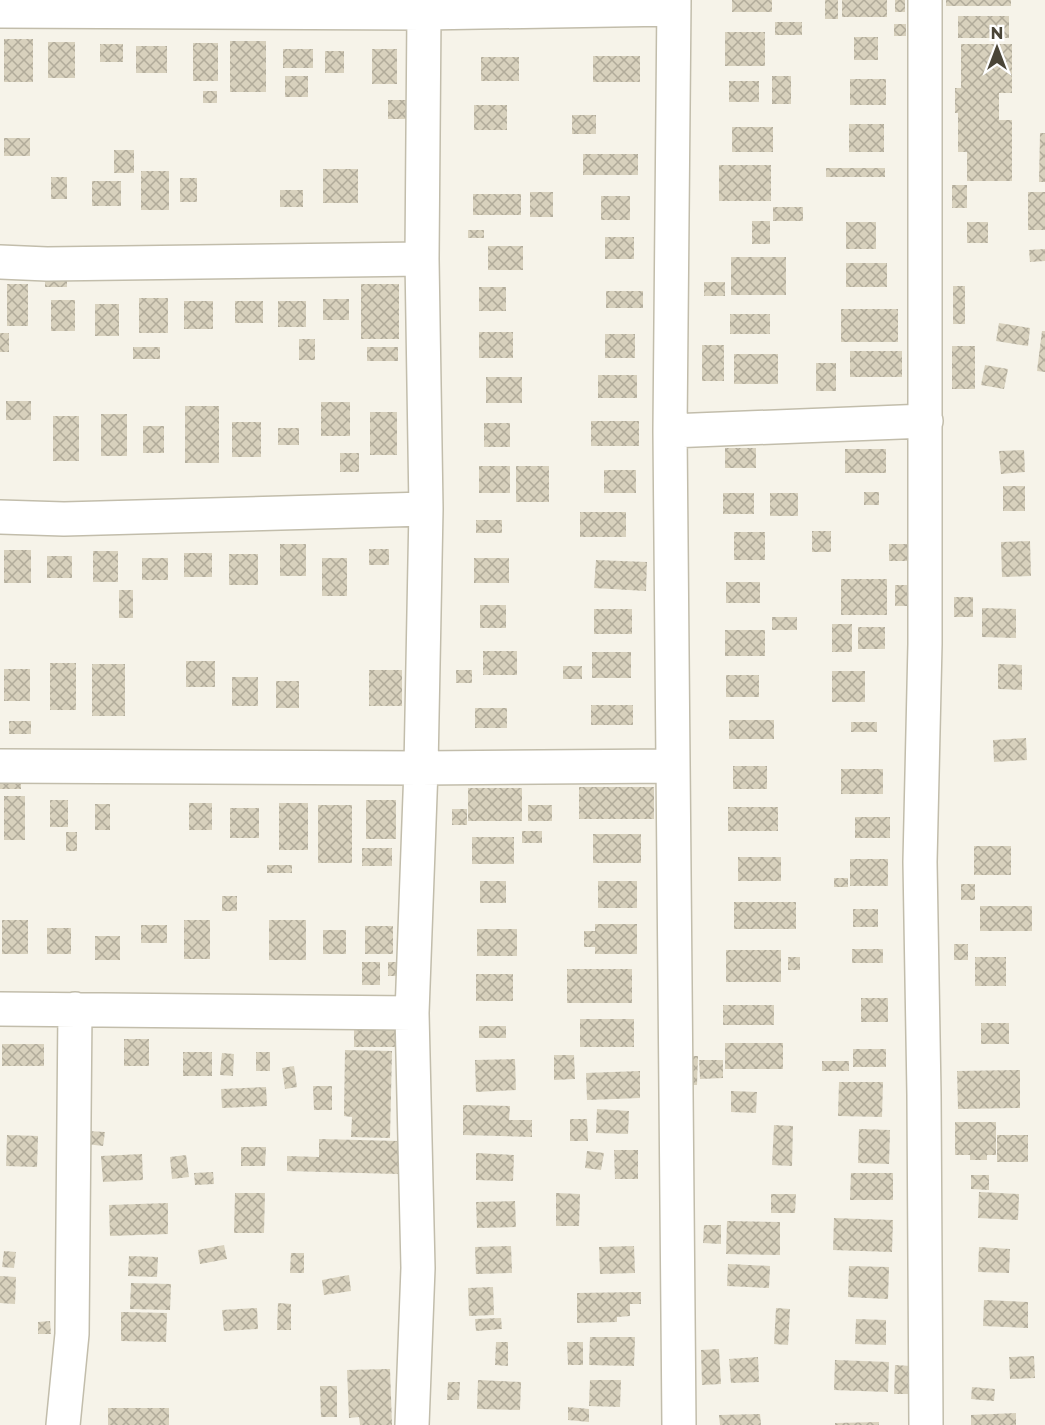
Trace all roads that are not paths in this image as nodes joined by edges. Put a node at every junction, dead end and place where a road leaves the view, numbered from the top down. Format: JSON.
{"nodes":[{"id":1,"x":925,"y":0,"type":"edge"},
{"id":2,"x":674,"y":4,"type":"edge"},
{"id":3,"x":0,"y":11,"type":"edge"},
{"id":4,"x":424,"y":13,"type":"junction"},
{"id":5,"x":422,"y":259,"type":"junction"},
{"id":6,"x":0,"y":262,"type":"edge"},
{"id":7,"x":926,"y":421,"type":"junction"},
{"id":8,"x":670,"y":430,"type":"junction"},
{"id":9,"x":426,"y":509,"type":"junction"},
{"id":10,"x":0,"y":517,"type":"edge"},
{"id":11,"x":0,"y":766,"type":"edge"},
{"id":12,"x":673,"y":766,"type":"junction"},
{"id":13,"x":422,"y":768,"type":"junction"},
{"id":14,"x":0,"y":1009,"type":"edge"},
{"id":15,"x":75,"y":1009,"type":"junction"},
{"id":16,"x":412,"y":1013,"type":"junction"},
{"id":17,"x":63,"y":1425,"type":"edge"},
{"id":18,"x":412,"y":1425,"type":"edge"},
{"id":19,"x":679,"y":1425,"type":"edge"},
{"id":20,"x":926,"y":1425,"type":"edge"}],
"edges":[{"from":1,"to":7,"type":"street"},
{"from":2,"to":4,"type":"street"},
{"from":2,"to":8,"type":"street"},
{"from":3,"to":4,"type":"street"},
{"from":4,"to":5,"type":"street"},
{"from":5,"to":6,"type":"street"},
{"from":5,"to":9,"type":"street"},
{"from":7,"to":8,"type":"street"},
{"from":7,"to":20,"type":"street"},
{"from":8,"to":12,"type":"street"},
{"from":9,"to":10,"type":"street"},
{"from":9,"to":13,"type":"street"},
{"from":11,"to":13,"type":"street"},
{"from":12,"to":13,"type":"street"},
{"from":12,"to":19,"type":"street"},
{"from":13,"to":16,"type":"street"},
{"from":14,"to":15,"type":"street"},
{"from":15,"to":16,"type":"street"},
{"from":15,"to":17,"type":"street"},
{"from":16,"to":18,"type":"street"}]}
